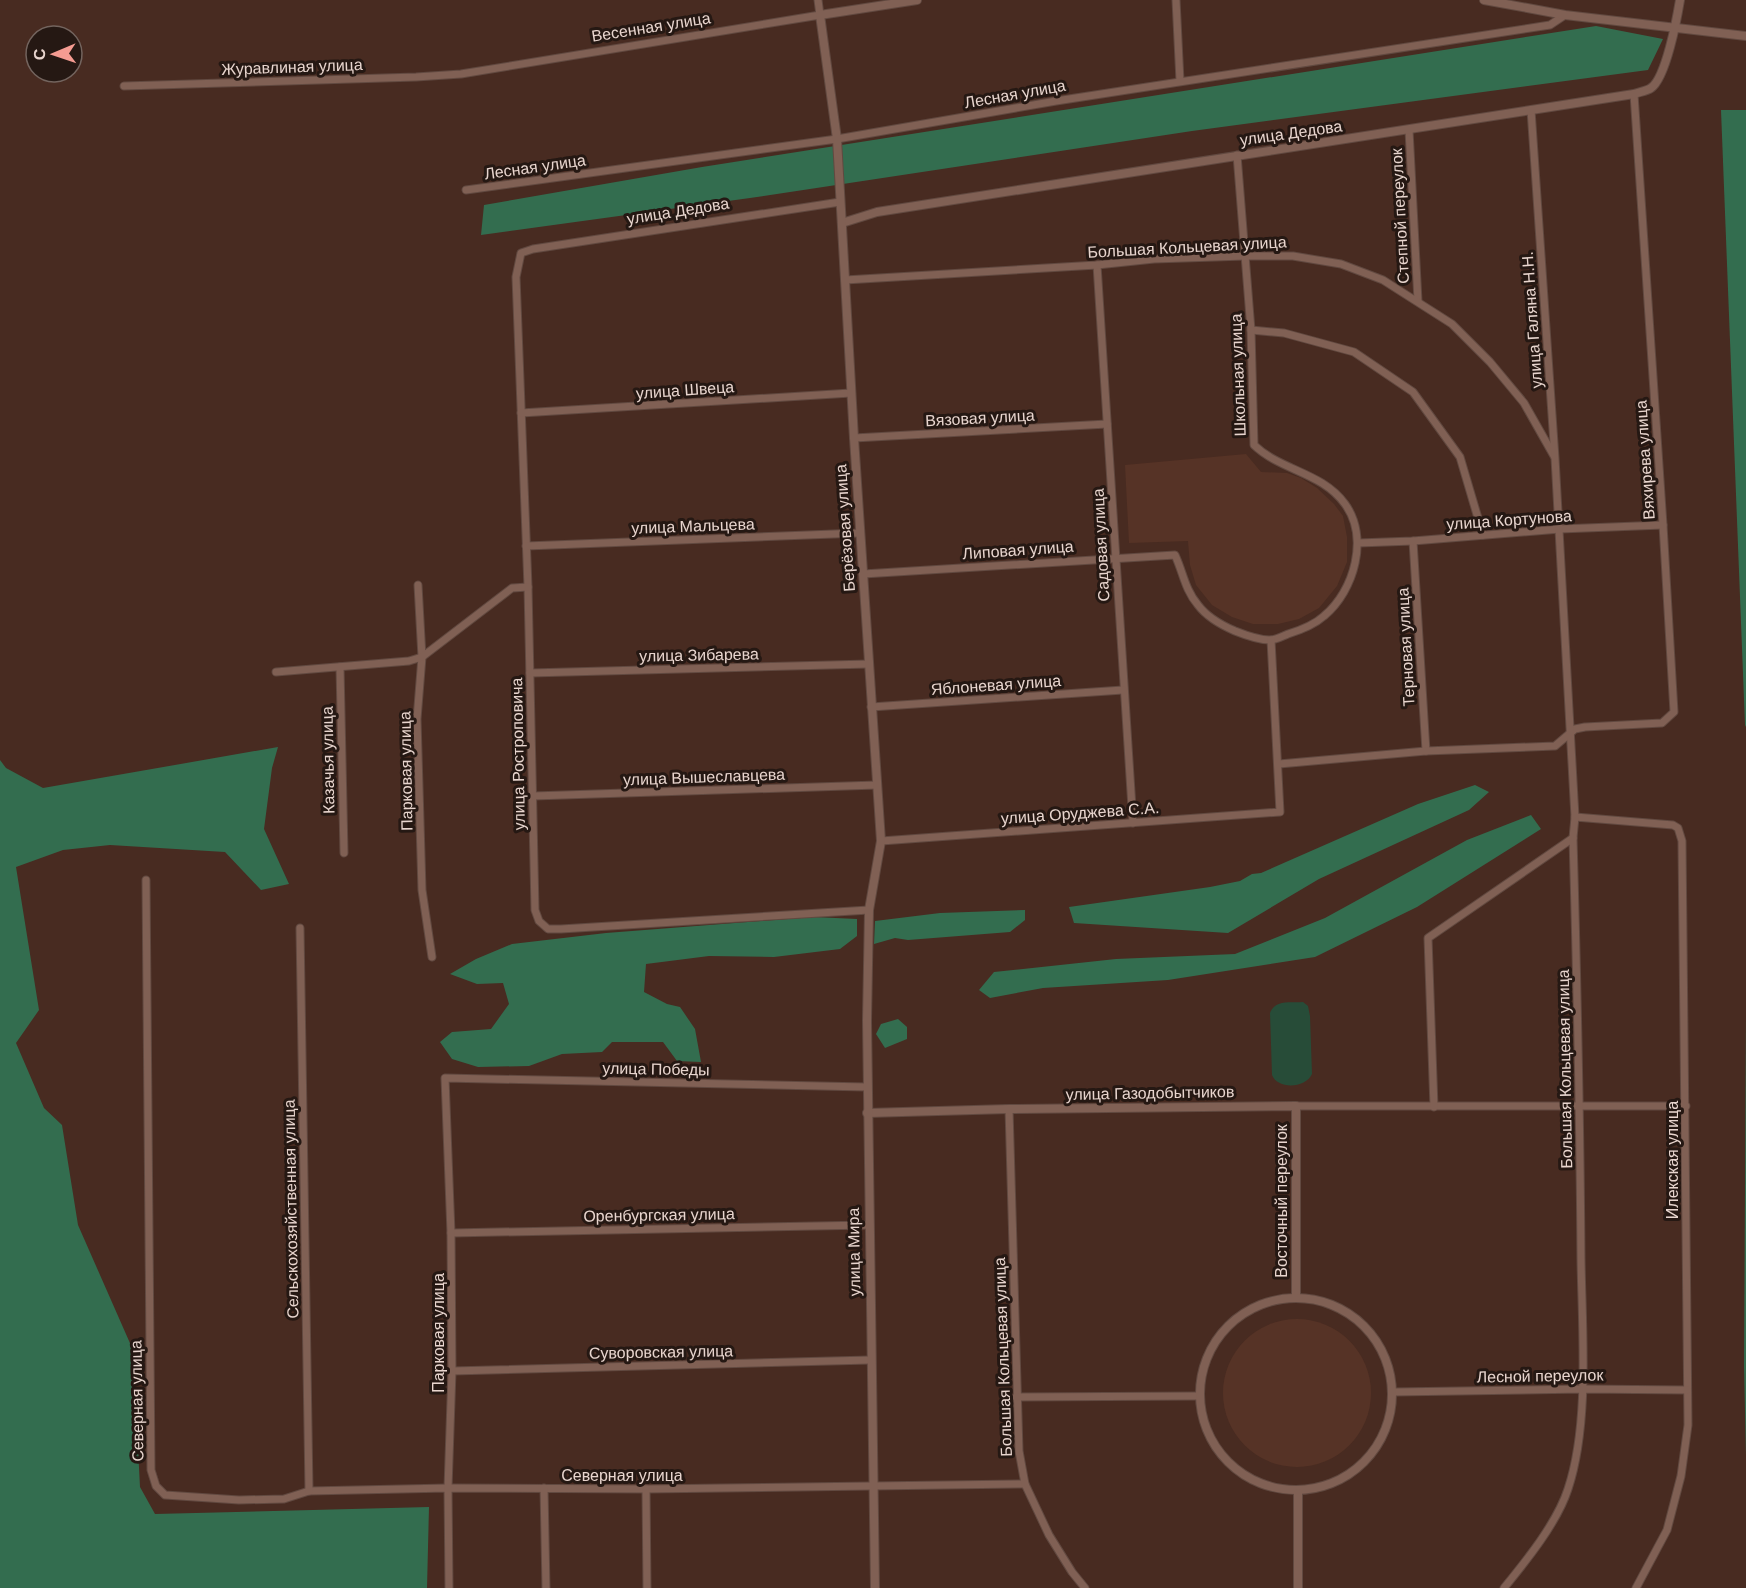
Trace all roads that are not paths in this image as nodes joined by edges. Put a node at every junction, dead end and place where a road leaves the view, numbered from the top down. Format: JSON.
{"nodes":[{"id":1,"x":818,"y":0,"type":"edge"},
{"id":2,"x":917,"y":0,"type":"edge"},
{"id":3,"x":1176,"y":0,"type":"edge"},
{"id":4,"x":1484,"y":0,"type":"edge"},
{"id":5,"x":1680,"y":0,"type":"edge"},
{"id":6,"x":820,"y":15,"type":"junction"},
{"id":7,"x":1565,"y":15,"type":"junction"},
{"id":8,"x":1676,"y":29,"type":"junction"},
{"id":9,"x":1746,"y":36,"type":"edge"},
{"id":10,"x":461,"y":74,"type":"joint"},
{"id":11,"x":1180,"y":81,"type":"junction"},
{"id":12,"x":124,"y":86,"type":"dead end"},
{"id":13,"x":1634,"y":94,"type":"junction"},
{"id":14,"x":1532,"y":110,"type":"junction"},
{"id":15,"x":1408,"y":130,"type":"junction"},
{"id":16,"x":837,"y":139,"type":"junction"},
{"id":17,"x":1238,"y":156,"type":"junction"},
{"id":18,"x":466,"y":190,"type":"dead end"},
{"id":19,"x":840,"y":202,"type":"junction"},
{"id":20,"x":842,"y":223,"type":"junction"},
{"id":21,"x":521,"y":253,"type":"joint"},
{"id":22,"x":1245,"y":256,"type":"junction"},
{"id":23,"x":1097,"y":265,"type":"junction"},
{"id":24,"x":845,"y":280,"type":"junction"},
{"id":25,"x":1418,"y":301,"type":"junction"},
{"id":26,"x":1251,"y":330,"type":"junction"},
{"id":27,"x":851,"y":393,"type":"junction"},
{"id":28,"x":521,"y":413,"type":"junction"},
{"id":29,"x":1107,"y":424,"type":"junction"},
{"id":30,"x":854,"y":438,"type":"junction"},
{"id":31,"x":1555,"y":458,"type":"junction"},
{"id":32,"x":1663,"y":525,"type":"junction"},
{"id":33,"x":1560,"y":529,"type":"junction"},
{"id":34,"x":861,"y":533,"type":"junction"},
{"id":35,"x":1483,"y":535,"type":"junction"},
{"id":36,"x":1413,"y":541,"type":"junction"},
{"id":37,"x":1358,"y":543,"type":"junction"},
{"id":38,"x":526,"y":546,"type":"junction"},
{"id":39,"x":1114,"y":558,"type":"junction"},
{"id":40,"x":863,"y":574,"type":"junction"},
{"id":41,"x":418,"y":585,"type":"dead end"},
{"id":42,"x":528,"y":587,"type":"junction"},
{"id":43,"x":1271,"y":640,"type":"junction"},
{"id":44,"x":422,"y":657,"type":"junction"},
{"id":45,"x":869,"y":664,"type":"junction"},
{"id":46,"x":340,"y":667,"type":"junction"},
{"id":47,"x":276,"y":672,"type":"dead end"},
{"id":48,"x":530,"y":673,"type":"junction"},
{"id":49,"x":1123,"y":690,"type":"junction"},
{"id":50,"x":871,"y":707,"type":"junction"},
{"id":51,"x":1569,"y":736,"type":"junction"},
{"id":52,"x":1426,"y":751,"type":"junction"},
{"id":53,"x":1279,"y":764,"type":"junction"},
{"id":54,"x":877,"y":785,"type":"junction"},
{"id":55,"x":533,"y":796,"type":"junction"},
{"id":56,"x":1575,"y":817,"type":"junction"},
{"id":57,"x":1133,"y":823,"type":"junction"},
{"id":58,"x":1573,"y":837,"type":"junction"},
{"id":59,"x":881,"y":841,"type":"junction"},
{"id":60,"x":344,"y":853,"type":"dead end"},
{"id":61,"x":146,"y":880,"type":"dead end"},
{"id":62,"x":869,"y":912,"type":"junction"},
{"id":63,"x":300,"y":928,"type":"dead end"},
{"id":64,"x":432,"y":957,"type":"dead end"},
{"id":65,"x":445,"y":1078,"type":"joint"},
{"id":66,"x":867,"y":1087,"type":"junction"},
{"id":67,"x":1296,"y":1106,"type":"junction"},
{"id":68,"x":1580,"y":1106,"type":"junction"},
{"id":69,"x":1686,"y":1106,"type":"junction"},
{"id":70,"x":1434,"y":1107,"type":"junction"},
{"id":71,"x":1009,"y":1109,"type":"junction"},
{"id":72,"x":867,"y":1113,"type":"junction"},
{"id":73,"x":869,"y":1225,"type":"junction"},
{"id":74,"x":450,"y":1233,"type":"junction"},
{"id":75,"x":1296,"y":1296,"type":"junction"},
{"id":76,"x":870,"y":1360,"type":"junction"},
{"id":77,"x":452,"y":1371,"type":"junction"},
{"id":78,"x":1582,"y":1389,"type":"junction"},
{"id":79,"x":1687,"y":1390,"type":"junction"},
{"id":80,"x":1394,"y":1392,"type":"junction"},
{"id":81,"x":1198,"y":1396,"type":"junction"},
{"id":82,"x":1016,"y":1397,"type":"junction"},
{"id":83,"x":1025,"y":1484,"type":"junction"},
{"id":84,"x":873,"y":1486,"type":"junction"},
{"id":85,"x":448,"y":1488,"type":"junction"},
{"id":86,"x":544,"y":1488,"type":"junction"},
{"id":87,"x":646,"y":1489,"type":"junction"},
{"id":88,"x":309,"y":1491,"type":"junction"},
{"id":89,"x":1298,"y":1493,"type":"junction"},
{"id":90,"x":449,"y":1588,"type":"edge"},
{"id":91,"x":546,"y":1588,"type":"edge"},
{"id":92,"x":647,"y":1588,"type":"edge"},
{"id":93,"x":875,"y":1588,"type":"edge"},
{"id":94,"x":1085,"y":1588,"type":"edge"},
{"id":95,"x":1298,"y":1588,"type":"edge"},
{"id":96,"x":1504,"y":1588,"type":"edge"},
{"id":97,"x":1636,"y":1588,"type":"edge"}],
"edges":[{"from":1,"to":6,"type":"street"},
{"from":2,"to":6,"type":"street","name":"Весенная улица"},
{"from":3,"to":11,"type":"street"},
{"from":4,"to":7,"type":"street"},
{"from":5,"to":8,"type":"street","name":"улица Дедова"},
{"from":6,"to":10,"type":"street","name":"Весенная улица"},
{"from":6,"to":16,"type":"street","name":"Берёзовая улица"},
{"from":7,"to":8,"type":"street"},
{"from":7,"to":11,"type":"street","name":"Лесная улица"},
{"from":8,"to":9,"type":"street"},
{"from":8,"to":13,"type":"street","name":"улица Дедова"},
{"from":10,"to":12,"type":"street","name":"Журавлиная улица"},
{"from":11,"to":16,"type":"street","name":"Лесная улица"},
{"from":13,"to":14,"type":"street","name":"улица Дедова"},
{"from":13,"to":32,"type":"street","name":"Вяхирева улица"},
{"from":14,"to":15,"type":"street","name":"улица Дедова"},
{"from":14,"to":31,"type":"street","name":"улица Галяна Н.Н."},
{"from":15,"to":17,"type":"street","name":"улица Дедова"},
{"from":15,"to":25,"type":"street","name":"Степной переулок"},
{"from":16,"to":18,"type":"street","name":"Лесная улица"},
{"from":16,"to":19,"type":"street","name":"Берёзовая улица"},
{"from":17,"to":20,"type":"street","name":"улица Дедова"},
{"from":17,"to":22,"type":"street","name":"Школьная улица"},
{"from":19,"to":20,"type":"street","name":"Берёзовая улица"},
{"from":19,"to":21,"type":"street","name":"улица Дедова"},
{"from":20,"to":24,"type":"street","name":"Берёзовая улица"},
{"from":21,"to":28,"type":"street","name":"улица Ростроповича"},
{"from":22,"to":23,"type":"street","name":"Большая Кольцевая улица"},
{"from":22,"to":25,"type":"street","name":"Большая Кольцевая улица"},
{"from":22,"to":26,"type":"street","name":"Школьная улица"},
{"from":23,"to":24,"type":"street","name":"Большая Кольцевая улица"},
{"from":23,"to":29,"type":"street","name":"Садовая улица"},
{"from":24,"to":27,"type":"street","name":"Берёзовая улица"},
{"from":25,"to":31,"type":"street","name":"Большая Кольцевая улица"},
{"from":26,"to":35,"type":"street"},
{"from":26,"to":37,"type":"street","name":"Школьная улица"},
{"from":27,"to":28,"type":"street","name":"улица Швеца"},
{"from":27,"to":30,"type":"street","name":"Берёзовая улица"},
{"from":28,"to":38,"type":"street","name":"улица Ростроповича"},
{"from":29,"to":30,"type":"street","name":"Вязовая улица"},
{"from":29,"to":39,"type":"street","name":"Садовая улица"},
{"from":30,"to":34,"type":"street","name":"Берёзовая улица"},
{"from":31,"to":33,"type":"street","name":"улица Галяна Н.Н."},
{"from":32,"to":33,"type":"street","name":"улица Кортунова"},
{"from":32,"to":51,"type":"street","name":"Вяхирева улица"},
{"from":33,"to":35,"type":"street","name":"улица Кортунова"},
{"from":33,"to":51,"type":"street","name":"Большая Кольцевая улица"},
{"from":34,"to":38,"type":"street","name":"улица Мальцева"},
{"from":34,"to":40,"type":"street","name":"Берёзовая улица"},
{"from":35,"to":36,"type":"street","name":"улица Кортунова"},
{"from":36,"to":37,"type":"street","name":"улица Кортунова"},
{"from":36,"to":52,"type":"street","name":"Терновая улица"},
{"from":37,"to":43,"type":"street","name":"Школьная улица"},
{"from":38,"to":42,"type":"street","name":"улица Ростроповича"},
{"from":39,"to":40,"type":"street","name":"Липовая улица"},
{"from":39,"to":43,"type":"street","name":"Липовая улица"},
{"from":39,"to":49,"type":"street","name":"Садовая улица"},
{"from":40,"to":45,"type":"street","name":"Берёзовая улица"},
{"from":41,"to":44,"type":"street","name":"Парковая улица"},
{"from":42,"to":44,"type":"street"},
{"from":42,"to":48,"type":"street","name":"улица Ростроповича"},
{"from":43,"to":53,"type":"street"},
{"from":44,"to":46,"type":"street"},
{"from":44,"to":64,"type":"street","name":"Парковая улица"},
{"from":45,"to":48,"type":"street","name":"улица Зибарева"},
{"from":45,"to":50,"type":"street","name":"Берёзовая улица"},
{"from":46,"to":47,"type":"street"},
{"from":46,"to":60,"type":"street","name":"Казачья улица"},
{"from":48,"to":55,"type":"street","name":"улица Ростроповича"},
{"from":49,"to":50,"type":"street","name":"Яблоневая улица"},
{"from":49,"to":57,"type":"street","name":"Садовая улица"},
{"from":50,"to":54,"type":"street","name":"Берёзовая улица"},
{"from":51,"to":52,"type":"street"},
{"from":51,"to":56,"type":"street","name":"Большая Кольцевая улица"},
{"from":52,"to":53,"type":"street"},
{"from":53,"to":57,"type":"street","name":"улица Оруджева С.А."},
{"from":54,"to":55,"type":"street","name":"улица Вышеславцева"},
{"from":54,"to":59,"type":"street","name":"Берёзовая улица"},
{"from":55,"to":62,"type":"street","name":"улица Ростроповича"},
{"from":56,"to":58,"type":"street","name":"Большая Кольцевая улица"},
{"from":56,"to":69,"type":"street","name":"Илекская улица"},
{"from":57,"to":59,"type":"street","name":"улица Оруджева С.А."},
{"from":58,"to":68,"type":"street","name":"Большая Кольцевая улица"},
{"from":58,"to":70,"type":"street"},
{"from":59,"to":62,"type":"street","name":"Берёзовая улица"},
{"from":61,"to":88,"type":"street","name":"Северная улица"},
{"from":62,"to":66,"type":"street","name":"улица Мира"},
{"from":63,"to":88,"type":"street","name":"Сельскохозяйственная улица"},
{"from":65,"to":66,"type":"street","name":"улица Победы"},
{"from":65,"to":74,"type":"street","name":"Парковая улица"},
{"from":66,"to":72,"type":"street","name":"улица Мира"},
{"from":67,"to":70,"type":"street","name":"улица Газодобытчиков"},
{"from":67,"to":71,"type":"street","name":"улица Газодобытчиков"},
{"from":67,"to":75,"type":"street","name":"Восточный переулок"},
{"from":68,"to":69,"type":"street","name":"улица Газодобытчиков"},
{"from":68,"to":70,"type":"street","name":"улица Газодобытчиков"},
{"from":68,"to":78,"type":"street","name":"Большая Кольцевая улица"},
{"from":69,"to":79,"type":"street","name":"Илекская улица"},
{"from":71,"to":72,"type":"street","name":"улица Газодобытчиков"},
{"from":71,"to":82,"type":"street","name":"Большая Кольцевая улица"},
{"from":72,"to":73,"type":"street","name":"улица Мира"},
{"from":73,"to":74,"type":"street","name":"Оренбургская улица"},
{"from":73,"to":76,"type":"street","name":"улица Мира"},
{"from":74,"to":77,"type":"street","name":"Парковая улица"},
{"from":75,"to":80,"type":"street"},
{"from":75,"to":81,"type":"street"},
{"from":76,"to":77,"type":"street","name":"Суворовская улица"},
{"from":76,"to":84,"type":"street","name":"улица Мира"},
{"from":77,"to":85,"type":"street","name":"Парковая улица"},
{"from":78,"to":79,"type":"street","name":"Лесной переулок"},
{"from":78,"to":80,"type":"street","name":"Лесной переулок"},
{"from":78,"to":96,"type":"street","name":"Большая Кольцевая улица"},
{"from":79,"to":97,"type":"street","name":"Илекская улица"},
{"from":80,"to":89,"type":"street"},
{"from":81,"to":82,"type":"street"},
{"from":81,"to":89,"type":"street"},
{"from":82,"to":83,"type":"street","name":"Большая Кольцевая улица"},
{"from":83,"to":84,"type":"street","name":"Северная улица"},
{"from":83,"to":94,"type":"street","name":"Большая Кольцевая улица"},
{"from":84,"to":87,"type":"street","name":"Северная улица"},
{"from":84,"to":93,"type":"street","name":"улица Мира"},
{"from":85,"to":86,"type":"street","name":"Северная улица"},
{"from":85,"to":88,"type":"street","name":"Северная улица"},
{"from":85,"to":90,"type":"street","name":"Парковая улица"},
{"from":86,"to":87,"type":"street","name":"Северная улица"},
{"from":86,"to":91,"type":"street"},
{"from":87,"to":92,"type":"street"},
{"from":89,"to":95,"type":"street"}]}
